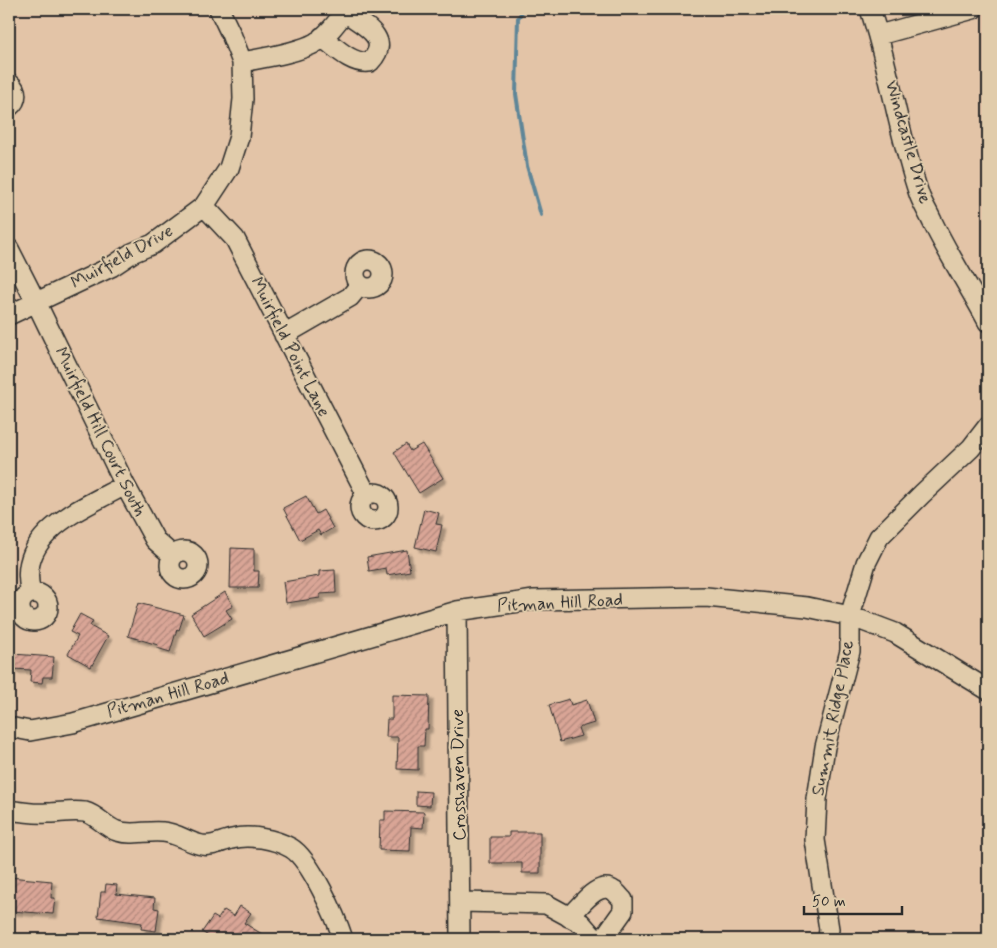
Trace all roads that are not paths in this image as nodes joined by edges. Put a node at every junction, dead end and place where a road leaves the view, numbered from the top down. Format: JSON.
{"nodes":[{"id":1,"x":219,"y":9,"type":"edge"},
{"id":2,"x":870,"y":9,"type":"edge"},
{"id":3,"x":974,"y":9,"type":"edge"},
{"id":4,"x":346,"y":11,"type":"edge"},
{"id":5,"x":878,"y":35,"type":"junction"},
{"id":6,"x":322,"y":37,"type":"junction"},
{"id":7,"x":242,"y":62,"type":"junction"},
{"id":8,"x":9,"y":83,"type":"edge"},
{"id":9,"x":9,"y":107,"type":"edge"},
{"id":10,"x":204,"y":206,"type":"junction"},
{"id":11,"x":9,"y":249,"type":"edge"},
{"id":12,"x":360,"y":285,"type":"dead end"},
{"id":13,"x":36,"y":302,"type":"junction"},
{"id":14,"x":9,"y":315,"type":"edge"},
{"id":15,"x":988,"y":322,"type":"edge"},
{"id":16,"x":284,"y":335,"type":"junction"},
{"id":17,"x":988,"y":426,"type":"edge"},
{"id":18,"x":125,"y":486,"type":"junction"},
{"id":19,"x":367,"y":495,"type":"dead end"},
{"id":20,"x":173,"y":556,"type":"dead end"},
{"id":21,"x":31,"y":593,"type":"dead end"},
{"id":22,"x":457,"y":611,"type":"junction"},
{"id":23,"x":850,"y":616,"type":"junction"},
{"id":24,"x":988,"y":690,"type":"edge"},
{"id":25,"x":9,"y":727,"type":"edge"},
{"id":26,"x":9,"y":810,"type":"edge"},
{"id":27,"x":460,"y":902,"type":"junction"},
{"id":28,"x":569,"y":917,"type":"junction"},
{"id":29,"x":343,"y":939,"type":"edge"},
{"id":30,"x":460,"y":939,"type":"edge"},
{"id":31,"x":595,"y":939,"type":"edge"},
{"id":32,"x":603,"y":939,"type":"edge"},
{"id":33,"x":828,"y":939,"type":"edge"}],
"edges":[{"from":1,"to":7,"type":"street","name":"Muirfield Drive"},
{"from":2,"to":5,"type":"street","name":"Windcastle Drive"},
{"from":3,"to":5,"type":"street"},
{"from":4,"to":6,"type":"street"},
{"from":4,"to":6,"type":"street"},
{"from":5,"to":15,"type":"street","name":"Windcastle Drive"},
{"from":6,"to":7,"type":"street"},
{"from":7,"to":10,"type":"street","name":"Muirfield Drive"},
{"from":8,"to":9,"type":"street"},
{"from":10,"to":13,"type":"street","name":"Muirfield Drive"},
{"from":10,"to":16,"type":"street","name":"Muirfield Point Lane"},
{"from":11,"to":13,"type":"street","name":"Muirfield Hill Court South"},
{"from":12,"to":16,"type":"street"},
{"from":13,"to":14,"type":"street","name":"Muirfield Drive"},
{"from":13,"to":18,"type":"street","name":"Muirfield Hill Court South"},
{"from":16,"to":19,"type":"street","name":"Muirfield Point Lane"},
{"from":17,"to":23,"type":"street"},
{"from":18,"to":20,"type":"street","name":"Muirfield Hill Court South"},
{"from":18,"to":21,"type":"street"},
{"from":22,"to":23,"type":"street","name":"Pitman Hill Road"},
{"from":22,"to":25,"type":"street","name":"Pitman Hill Road"},
{"from":22,"to":27,"type":"street","name":"Crosshaven Drive"},
{"from":23,"to":24,"type":"street","name":"Pitman Hill Road"},
{"from":23,"to":33,"type":"street","name":"Summit Ridge Place"},
{"from":26,"to":29,"type":"street"},
{"from":27,"to":28,"type":"street"},
{"from":27,"to":30,"type":"street","name":"Crosshaven Drive"},
{"from":28,"to":31,"type":"street"},
{"from":28,"to":32,"type":"street"}]}
